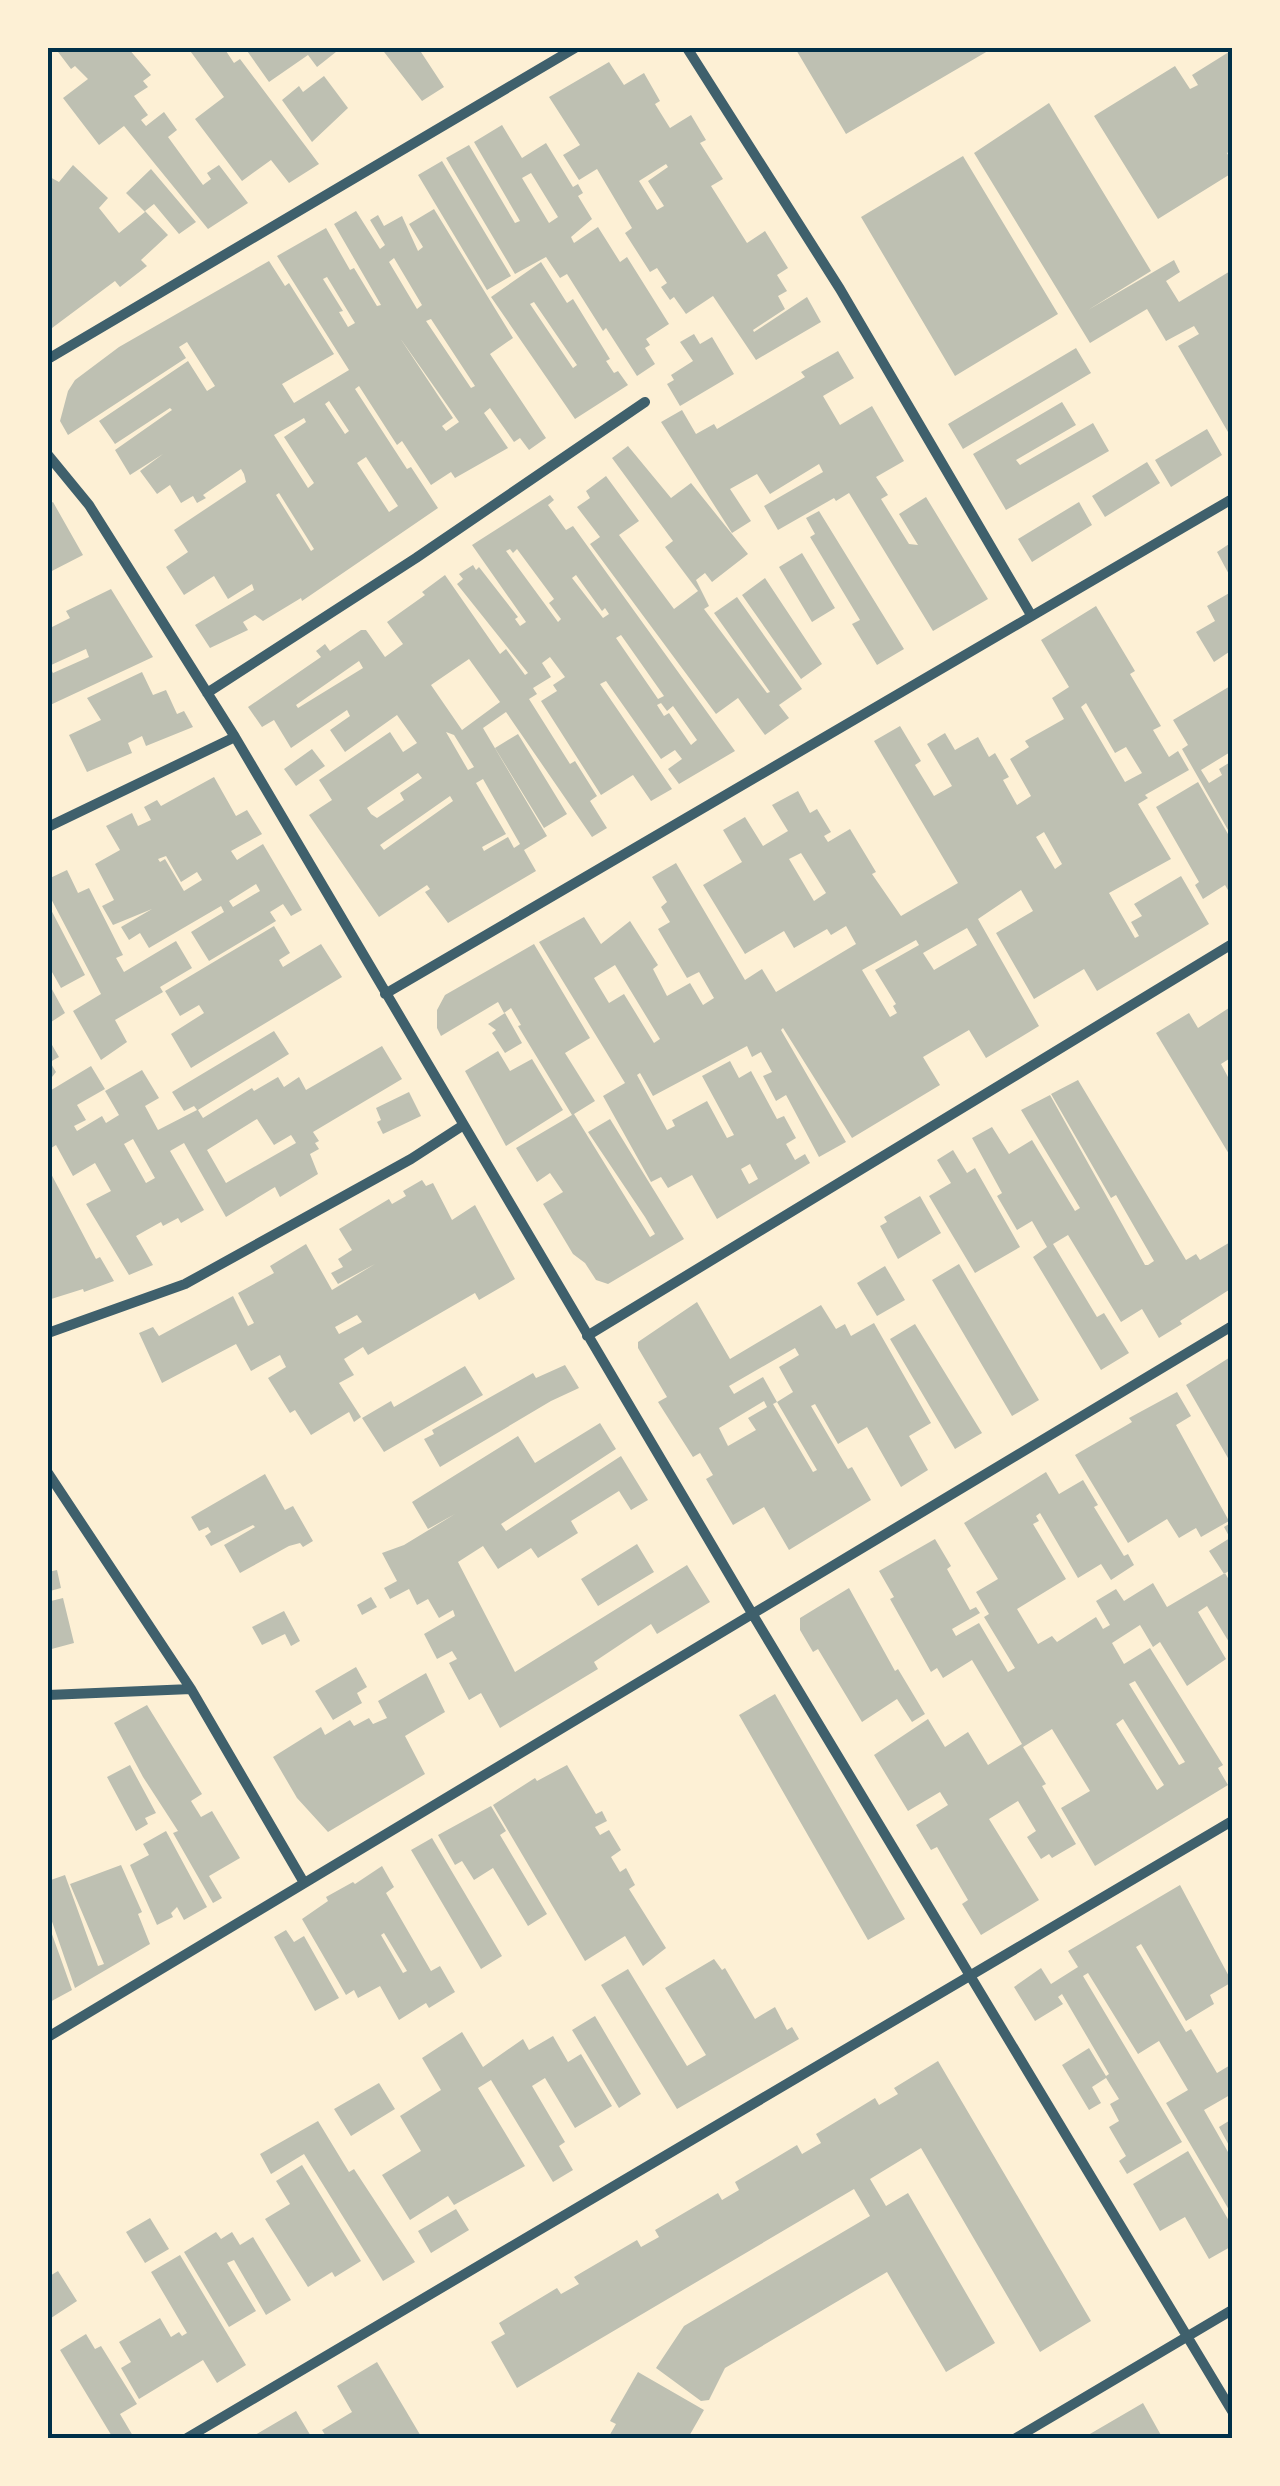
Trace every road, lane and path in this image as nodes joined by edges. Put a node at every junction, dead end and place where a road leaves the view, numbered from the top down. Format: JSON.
{"nodes":[{"id":1,"x":574,"y":48,"type":"edge"},
{"id":2,"x":686,"y":48,"type":"edge"},
{"id":3,"x":48,"y":359,"type":"edge"},
{"id":4,"x":645,"y":402,"type":"dead end"},
{"id":5,"x":48,"y":456,"type":"edge"},
{"id":6,"x":1232,"y":499,"type":"edge"},
{"id":7,"x":1031,"y":615,"type":"junction"},
{"id":8,"x":207,"y":693,"type":"junction"},
{"id":9,"x":235,"y":737,"type":"junction"},
{"id":10,"x":48,"y":827,"type":"edge"},
{"id":11,"x":1232,"y":944,"type":"edge"},
{"id":12,"x":384,"y":994,"type":"junction"},
{"id":13,"x":462,"y":1126,"type":"junction"},
{"id":14,"x":1232,"y":1326,"type":"edge"},
{"id":15,"x":48,"y":1333,"type":"edge"},
{"id":16,"x":587,"y":1336,"type":"junction"},
{"id":17,"x":48,"y":1473,"type":"edge"},
{"id":18,"x":753,"y":1614,"type":"junction"},
{"id":19,"x":190,"y":1690,"type":"junction"},
{"id":20,"x":48,"y":1695,"type":"edge"},
{"id":21,"x":1232,"y":1822,"type":"edge"},
{"id":22,"x":303,"y":1880,"type":"junction"},
{"id":23,"x":969,"y":1977,"type":"junction"},
{"id":24,"x":48,"y":2036,"type":"edge"},
{"id":25,"x":1232,"y":2310,"type":"edge"},
{"id":26,"x":1188,"y":2337,"type":"junction"},
{"id":27,"x":1232,"y":2411,"type":"edge"},
{"id":28,"x":187,"y":2438,"type":"edge"},
{"id":29,"x":1016,"y":2438,"type":"edge"}],
"edges":[{"from":1,"to":3,"type":"street"},
{"from":2,"to":7,"type":"street"},
{"from":4,"to":8,"type":"street"},
{"from":5,"to":8,"type":"street"},
{"from":6,"to":7,"type":"street"},
{"from":7,"to":12,"type":"street"},
{"from":8,"to":9,"type":"street"},
{"from":9,"to":10,"type":"street"},
{"from":9,"to":12,"type":"street"},
{"from":11,"to":16,"type":"street"},
{"from":12,"to":13,"type":"street"},
{"from":13,"to":15,"type":"street"},
{"from":13,"to":16,"type":"street"},
{"from":14,"to":18,"type":"street"},
{"from":16,"to":18,"type":"street"},
{"from":17,"to":19,"type":"street"},
{"from":18,"to":22,"type":"street"},
{"from":18,"to":23,"type":"street"},
{"from":19,"to":20,"type":"street"},
{"from":19,"to":22,"type":"street"},
{"from":21,"to":23,"type":"street"},
{"from":22,"to":24,"type":"street"},
{"from":23,"to":26,"type":"street"},
{"from":23,"to":28,"type":"street"},
{"from":25,"to":26,"type":"street"},
{"from":26,"to":27,"type":"street"},
{"from":26,"to":29,"type":"street"}]}
